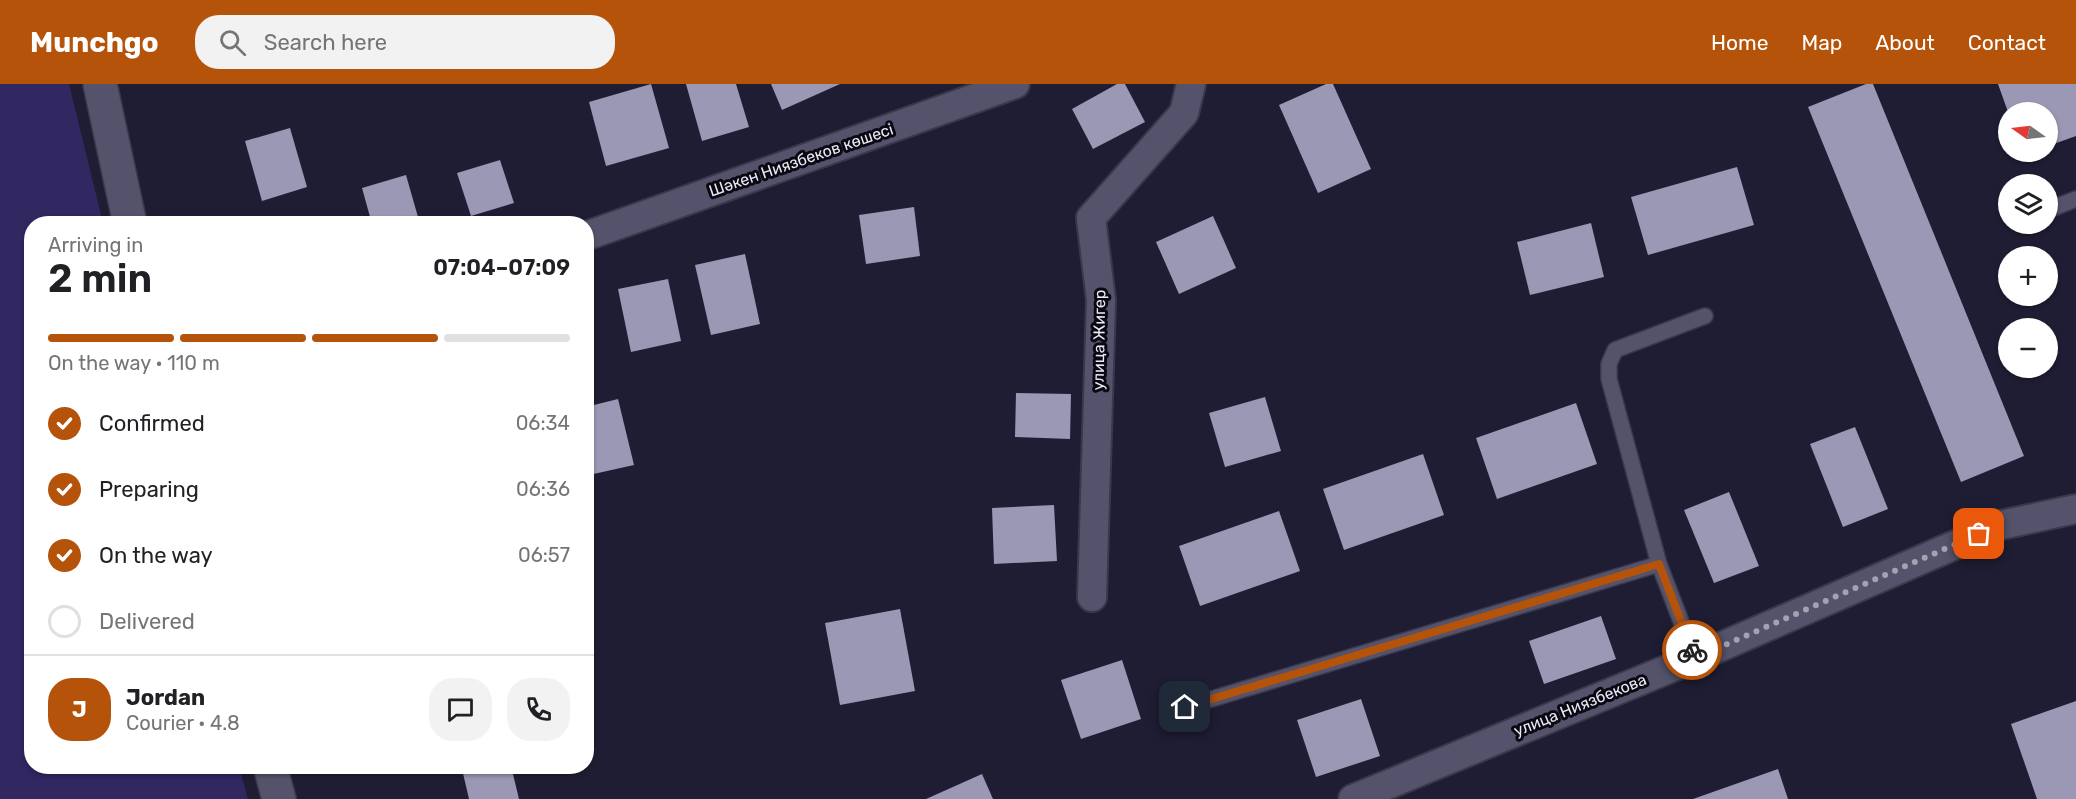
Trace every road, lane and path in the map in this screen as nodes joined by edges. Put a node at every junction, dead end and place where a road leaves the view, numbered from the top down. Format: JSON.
{"nodes":[{"id":1,"x":100,"y":84,"type":"edge"},
{"id":2,"x":1016,"y":84,"type":"edge"},
{"id":3,"x":1191,"y":84,"type":"edge"},
{"id":4,"x":2076,"y":199,"type":"edge"},
{"id":5,"x":2058,"y":206,"type":"edge"},
{"id":6,"x":128,"y":216,"type":"edge"},
{"id":7,"x":594,"y":233,"type":"edge"},
{"id":8,"x":1705,"y":316,"type":"dead end"},
{"id":9,"x":2076,"y":509,"type":"edge"},
{"id":10,"x":1659,"y":564,"type":"junction"},
{"id":11,"x":1092,"y":597,"type":"dead end"},
{"id":12,"x":1695,"y":658,"type":"junction"},
{"id":13,"x":1185,"y":707,"type":"dead end"},
{"id":14,"x":272,"y":774,"type":"edge"},
{"id":15,"x":279,"y":799,"type":"edge"},
{"id":16,"x":1353,"y":799,"type":"edge"}],
"edges":[{"from":1,"to":6,"type":"main road"},
{"from":2,"to":7,"type":"street","name":"Шәкен Ниязбеков көшесі"},
{"from":3,"to":11,"type":"street","name":"улица Жигер"},
{"from":4,"to":5,"type":"lane"},
{"from":8,"to":10,"type":"lane"},
{"from":9,"to":12,"type":"street","name":"улица Ниязбекова"},
{"from":10,"to":12,"type":"lane"},
{"from":10,"to":13,"type":"lane"},
{"from":12,"to":16,"type":"street","name":"улица Ниязбекова"},
{"from":14,"to":15,"type":"main road"}]}
